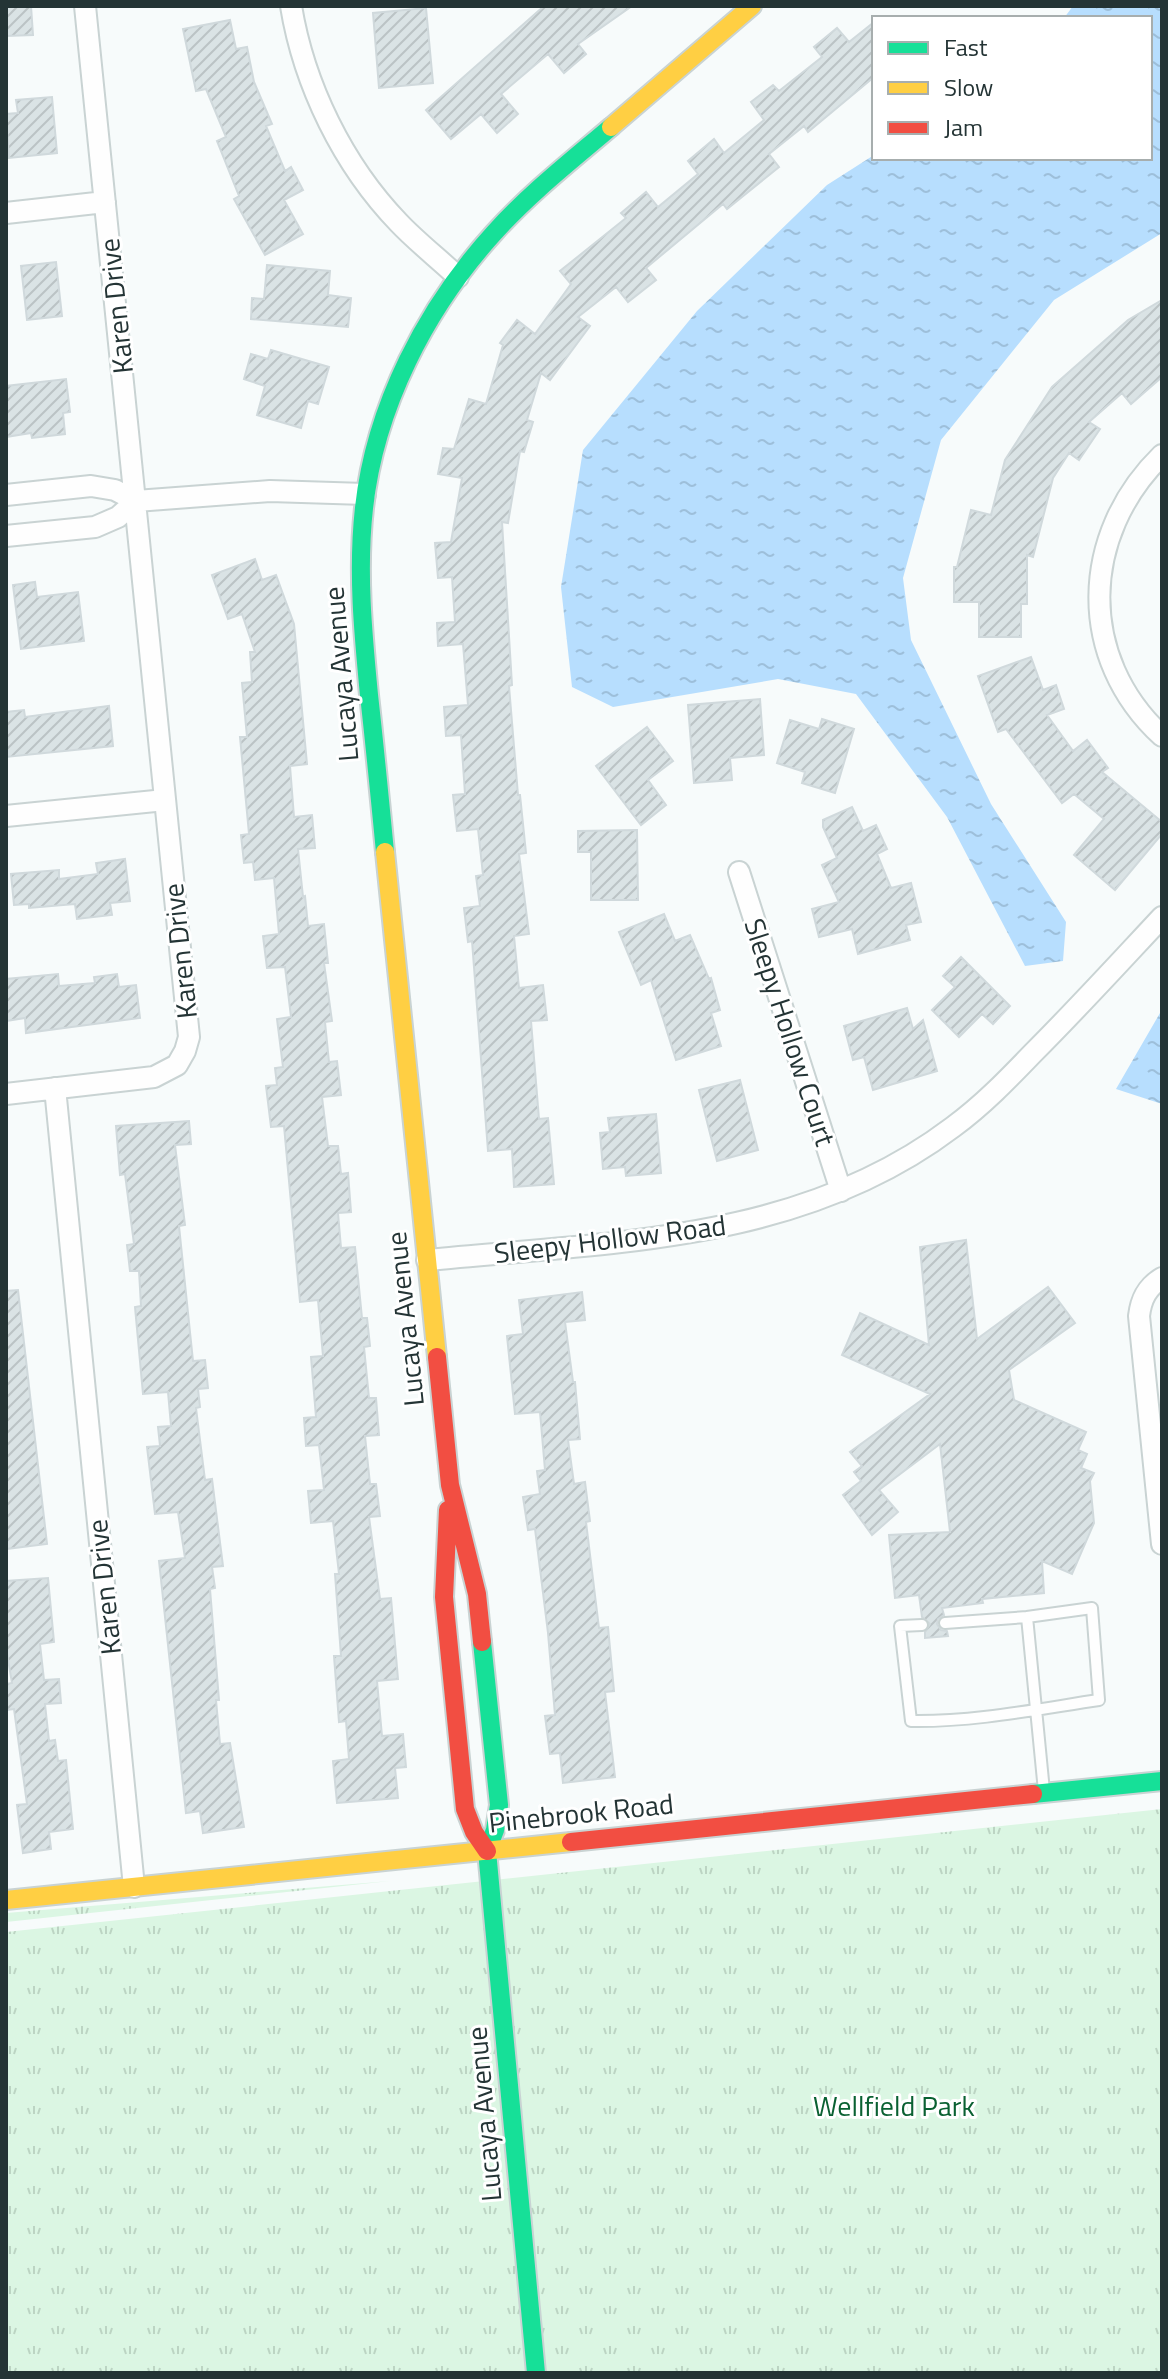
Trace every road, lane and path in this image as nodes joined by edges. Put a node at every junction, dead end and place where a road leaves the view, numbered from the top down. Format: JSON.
{"nodes":[{"id":1,"x":85,"y":6,"type":"edge"},
{"id":2,"x":291,"y":6,"type":"edge"},
{"id":3,"x":752,"y":6,"type":"edge"},
{"id":4,"x":105,"y":202,"type":"junction"},
{"id":5,"x":6,"y":213,"type":"edge"},
{"id":6,"x":458,"y":277,"type":"junction"},
{"id":7,"x":1162,"y":455,"type":"edge"},
{"id":8,"x":365,"y":494,"type":"junction"},
{"id":9,"x":6,"y":495,"type":"edge"},
{"id":10,"x":136,"y":501,"type":"junction"},
{"id":11,"x":6,"y":536,"type":"edge"},
{"id":12,"x":1162,"y":736,"type":"edge"},
{"id":13,"x":165,"y":800,"type":"junction"},
{"id":14,"x":6,"y":816,"type":"edge"},
{"id":15,"x":739,"y":872,"type":"dead end"},
{"id":16,"x":1162,"y":917,"type":"edge"},
{"id":17,"x":55,"y":1088,"type":"junction"},
{"id":18,"x":6,"y":1094,"type":"edge"},
{"id":19,"x":841,"y":1191,"type":"junction"},
{"id":20,"x":427,"y":1260,"type":"junction"},
{"id":21,"x":1162,"y":1278,"type":"edge"},
{"id":22,"x":450,"y":1485,"type":"junction"},
{"id":23,"x":1162,"y":1544,"type":"edge"},
{"id":24,"x":1027,"y":1617,"type":"junction"},
{"id":25,"x":945,"y":1623,"type":"dead end"},
{"id":26,"x":922,"y":1625,"type":"dead end"},
{"id":27,"x":1036,"y":1709,"type":"junction"},
{"id":28,"x":1162,"y":1781,"type":"edge"},
{"id":29,"x":1045,"y":1793,"type":"junction"},
{"id":30,"x":487,"y":1851,"type":"junction"},
{"id":31,"x":134,"y":1887,"type":"junction"},
{"id":32,"x":6,"y":1900,"type":"edge"},
{"id":33,"x":536,"y":2373,"type":"edge"}],
"edges":[{"from":1,"to":4,"type":"street","name":"Karen Drive"},
{"from":2,"to":6,"type":"street"},
{"from":3,"to":6,"type":"street","name":"Lucaya Avenue"},
{"from":4,"to":5,"type":"street"},
{"from":4,"to":10,"type":"street","name":"Karen Drive"},
{"from":6,"to":8,"type":"street","name":"Lucaya Avenue"},
{"from":7,"to":12,"type":"street"},
{"from":8,"to":10,"type":"street"},
{"from":8,"to":20,"type":"street","name":"Lucaya Avenue"},
{"from":9,"to":10,"type":"street"},
{"from":10,"to":11,"type":"street"},
{"from":10,"to":13,"type":"street","name":"Karen Drive"},
{"from":13,"to":14,"type":"street"},
{"from":13,"to":17,"type":"street","name":"Karen Drive"},
{"from":15,"to":19,"type":"street","name":"Sleepy Hollow Court"},
{"from":16,"to":19,"type":"street","name":"Sleepy Hollow Road"},
{"from":17,"to":18,"type":"street"},
{"from":17,"to":31,"type":"street","name":"Karen Drive"},
{"from":19,"to":20,"type":"street","name":"Sleepy Hollow Road"},
{"from":20,"to":22,"type":"street","name":"Lucaya Avenue"},
{"from":21,"to":23,"type":"street"},
{"from":22,"to":30,"type":"street","name":"Lucaya Avenue"},
{"from":22,"to":30,"type":"street","name":"Lucaya Avenue"},
{"from":24,"to":25,"type":"lane"},
{"from":24,"to":27,"type":"lane"},
{"from":24,"to":27,"type":"lane"},
{"from":26,"to":27,"type":"lane"},
{"from":27,"to":29,"type":"lane"},
{"from":28,"to":29,"type":"street","name":"Pinebrook Road"},
{"from":29,"to":30,"type":"street","name":"Pinebrook Road"},
{"from":30,"to":31,"type":"street","name":"Pinebrook Road"},
{"from":30,"to":33,"type":"street","name":"Lucaya Avenue"},
{"from":31,"to":32,"type":"street","name":"Pinebrook Road"}]}
